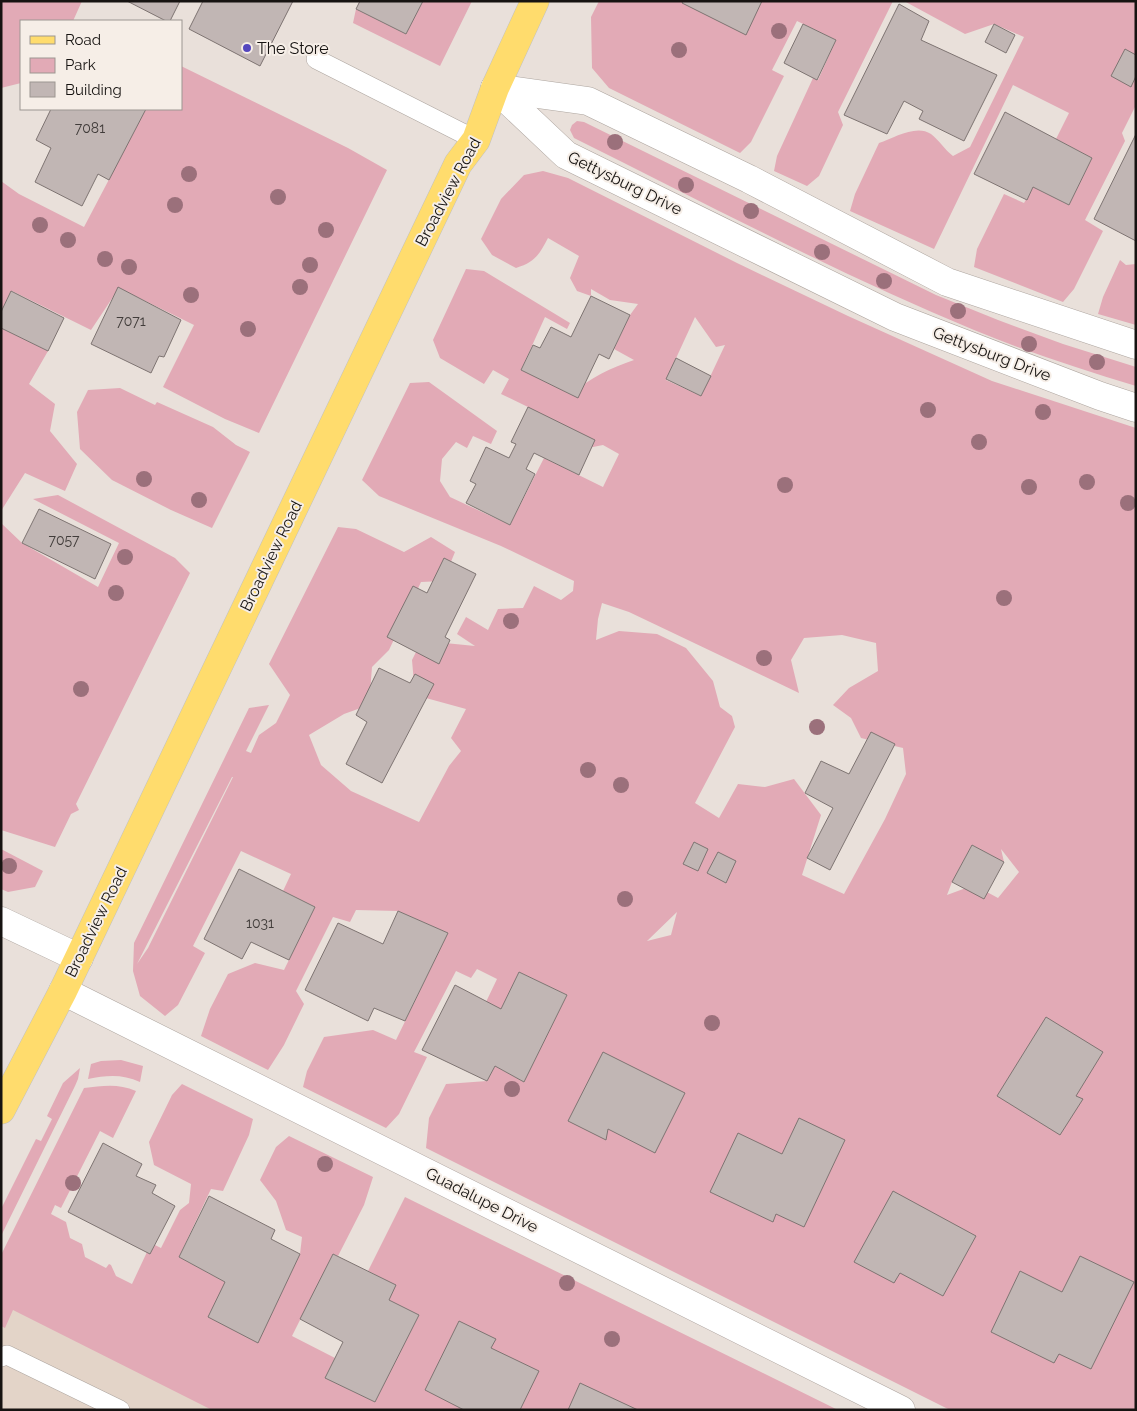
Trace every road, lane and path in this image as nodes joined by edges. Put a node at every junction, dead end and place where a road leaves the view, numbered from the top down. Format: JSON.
{"nodes":[{"id":1,"x":535,"y":1,"type":"edge"},
{"id":2,"x":316,"y":59,"type":"dead end"},
{"id":3,"x":495,"y":88,"type":"junction"},
{"id":4,"x":476,"y":140,"type":"junction"},
{"id":5,"x":1136,"y":345,"type":"edge"},
{"id":6,"x":1136,"y":408,"type":"edge"},
{"id":7,"x":1,"y":921,"type":"edge"},
{"id":8,"x":78,"y":958,"type":"junction"},
{"id":9,"x":63,"y":991,"type":"junction"},
{"id":10,"x":1,"y":1110,"type":"edge"},
{"id":11,"x":1,"y":1357,"type":"edge"},
{"id":12,"x":120,"y":1410,"type":"edge"},
{"id":13,"x":901,"y":1410,"type":"edge"}],
"edges":[{"from":1,"to":3,"type":"main road","name":"Broadview Road"},
{"from":2,"to":4,"type":"lane"},
{"from":3,"to":4,"type":"main road","name":"Broadview Road"},
{"from":3,"to":5,"type":"street"},
{"from":3,"to":6,"type":"street","name":"Gettysburg Drive"},
{"from":4,"to":8,"type":"main road","name":"Broadview Road"},
{"from":7,"to":8,"type":"street"},
{"from":8,"to":9,"type":"main road","name":"Broadview Road"},
{"from":9,"to":10,"type":"main road","name":"Broadview Road"},
{"from":9,"to":13,"type":"street","name":"Guadalupe Drive"},
{"from":11,"to":12,"type":"lane"}]}
